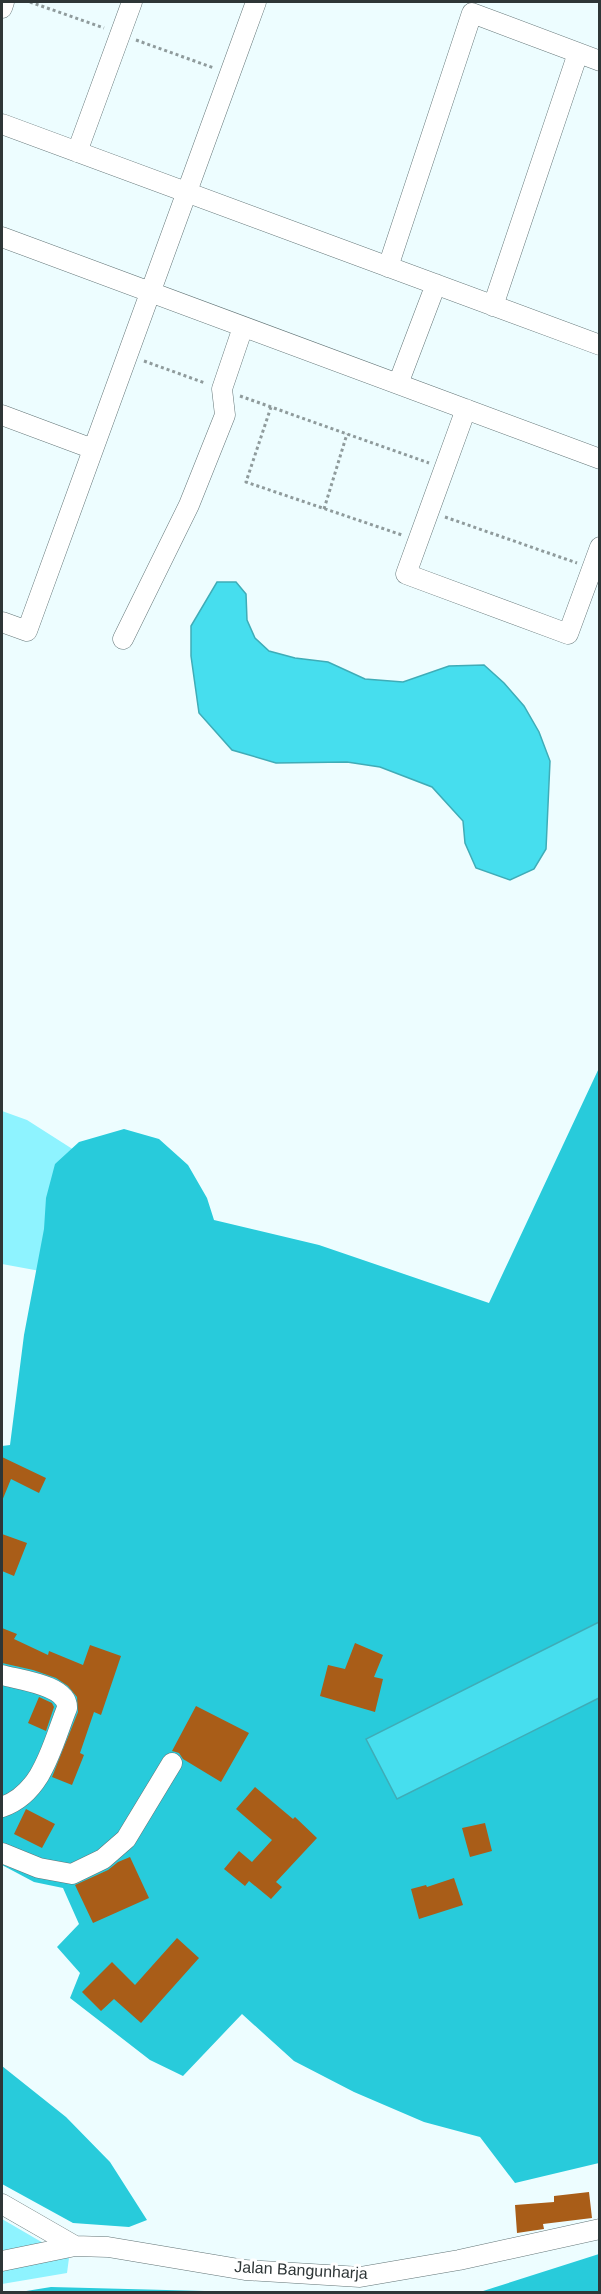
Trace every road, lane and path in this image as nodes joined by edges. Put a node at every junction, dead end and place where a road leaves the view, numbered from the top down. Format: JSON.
{"nodes":[{"id":1,"x":4,"y":2,"type":"edge"},
{"id":2,"x":132,"y":2,"type":"edge"},
{"id":3,"x":256,"y":2,"type":"edge"},
{"id":4,"x":474,"y":7,"type":"edge"},
{"id":5,"x":2,"y":8,"type":"edge"},
{"id":6,"x":579,"y":53,"type":"junction"},
{"id":7,"x":600,"y":61,"type":"edge"},
{"id":8,"x":2,"y":124,"type":"edge"},
{"id":9,"x":77,"y":152,"type":"junction"},
{"id":10,"x":187,"y":193,"type":"junction"},
{"id":11,"x":2,"y":237,"type":"edge"},
{"id":12,"x":388,"y":267,"type":"junction"},
{"id":13,"x":436,"y":284,"type":"junction"},
{"id":14,"x":150,"y":293,"type":"junction"},
{"id":15,"x":493,"y":306,"type":"junction"},
{"id":16,"x":243,"y":327,"type":"junction"},
{"id":17,"x":600,"y":345,"type":"edge"},
{"id":18,"x":127,"y":355,"type":"junction"},
{"id":19,"x":398,"y":384,"type":"junction"},
{"id":20,"x":222,"y":389,"type":"junction"},
{"id":21,"x":272,"y":407,"type":"junction"},
{"id":22,"x":466,"y":409,"type":"junction"},
{"id":23,"x":2,"y":415,"type":"edge"},
{"id":24,"x":347,"y":434,"type":"junction"},
{"id":25,"x":93,"y":449,"type":"junction"},
{"id":26,"x":600,"y":459,"type":"edge"},
{"id":27,"x":444,"y":469,"type":"junction"},
{"id":28,"x":324,"y":508,"type":"junction"},
{"id":29,"x":429,"y":511,"type":"junction"},
{"id":30,"x":418,"y":541,"type":"junction"},
{"id":31,"x":600,"y":547,"type":"edge"},
{"id":32,"x":592,"y":568,"type":"junction"},
{"id":33,"x":2,"y":622,"type":"edge"},
{"id":34,"x":123,"y":639,"type":"dead end"},
{"id":35,"x":2,"y":1675,"type":"edge"},
{"id":36,"x":172,"y":1763,"type":"dead end"},
{"id":37,"x":2,"y":1808,"type":"edge"},
{"id":38,"x":2,"y":1853,"type":"edge"},
{"id":39,"x":2,"y":2204,"type":"edge"},
{"id":40,"x":600,"y":2229,"type":"edge"},
{"id":41,"x":75,"y":2246,"type":"junction"},
{"id":42,"x":2,"y":2262,"type":"edge"}],
"edges":[{"from":1,"to":5,"type":"street"},
{"from":2,"to":9,"type":"street"},
{"from":3,"to":10,"type":"street"},
{"from":4,"to":6,"type":"street"},
{"from":4,"to":12,"type":"street"},
{"from":6,"to":7,"type":"street"},
{"from":6,"to":15,"type":"street"},
{"from":8,"to":9,"type":"street"},
{"from":9,"to":10,"type":"street"},
{"from":10,"to":12,"type":"street"},
{"from":10,"to":14,"type":"street"},
{"from":11,"to":14,"type":"street"},
{"from":12,"to":13,"type":"street"},
{"from":13,"to":15,"type":"street"},
{"from":13,"to":19,"type":"street"},
{"from":14,"to":16,"type":"street"},
{"from":14,"to":18,"type":"street"},
{"from":15,"to":17,"type":"street"},
{"from":16,"to":19,"type":"street"},
{"from":16,"to":20,"type":"street"},
{"from":18,"to":20,"type":"path"},
{"from":18,"to":25,"type":"street"},
{"from":19,"to":22,"type":"street"},
{"from":20,"to":21,"type":"path"},
{"from":20,"to":34,"type":"street"},
{"from":21,"to":24,"type":"path"},
{"from":21,"to":28,"type":"path"},
{"from":22,"to":26,"type":"street"},
{"from":22,"to":27,"type":"street"},
{"from":23,"to":25,"type":"street"},
{"from":24,"to":27,"type":"path"},
{"from":24,"to":28,"type":"path"},
{"from":25,"to":33,"type":"street"},
{"from":27,"to":29,"type":"street"},
{"from":28,"to":30,"type":"path"},
{"from":29,"to":30,"type":"street"},
{"from":29,"to":32,"type":"path"},
{"from":30,"to":32,"type":"street"},
{"from":31,"to":32,"type":"street"},
{"from":35,"to":37,"type":"street"},
{"from":36,"to":38,"type":"street"},
{"from":39,"to":41,"type":"street"},
{"from":40,"to":41,"type":"street","name":"Jalan Bangunharja"},
{"from":41,"to":42,"type":"street","name":"Jalan Bangunharja"}]}
